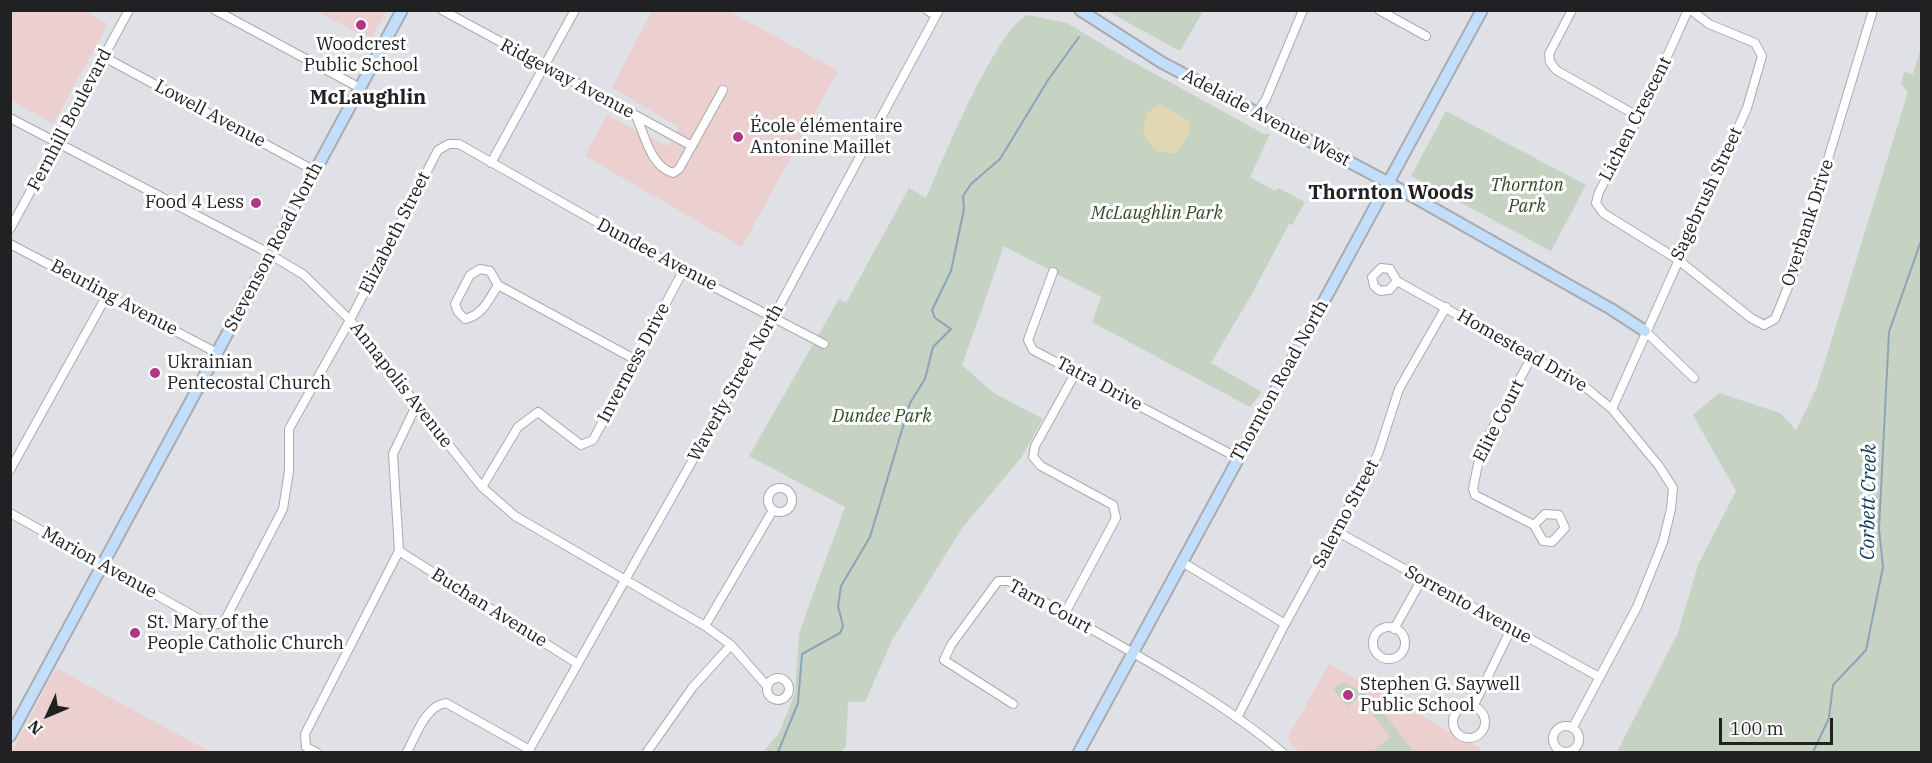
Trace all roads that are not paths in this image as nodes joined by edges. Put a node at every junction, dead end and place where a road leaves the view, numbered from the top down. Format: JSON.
{"nodes":[{"id":1,"x":129,"y":10,"type":"edge"},
{"id":2,"x":215,"y":10,"type":"edge"},
{"id":3,"x":402,"y":10,"type":"edge"},
{"id":4,"x":442,"y":10,"type":"edge"},
{"id":5,"x":574,"y":10,"type":"edge"},
{"id":6,"x":927,"y":10,"type":"edge"},
{"id":7,"x":1080,"y":10,"type":"edge"},
{"id":8,"x":1303,"y":10,"type":"edge"},
{"id":9,"x":1379,"y":10,"type":"edge"},
{"id":10,"x":1482,"y":10,"type":"edge"},
{"id":11,"x":1572,"y":10,"type":"edge"},
{"id":12,"x":1690,"y":10,"type":"edge"},
{"id":13,"x":1873,"y":10,"type":"edge"},
{"id":14,"x":938,"y":13,"type":"edge"},
{"id":15,"x":1426,"y":36,"type":"dead end"},
{"id":16,"x":104,"y":57,"type":"junction"},
{"id":17,"x":543,"y":67,"type":"junction"},
{"id":18,"x":360,"y":88,"type":"junction"},
{"id":19,"x":723,"y":90,"type":"dead end"},
{"id":20,"x":1257,"y":113,"type":"junction"},
{"id":21,"x":636,"y":116,"type":"junction"},
{"id":22,"x":1639,"y":117,"type":"junction"},
{"id":23,"x":10,"y":118,"type":"edge"},
{"id":24,"x":57,"y":144,"type":"junction"},
{"id":25,"x":692,"y":147,"type":"junction"},
{"id":26,"x":491,"y":163,"type":"junction"},
{"id":27,"x":315,"y":171,"type":"junction"},
{"id":28,"x":1389,"y":183,"type":"junction"},
{"id":29,"x":10,"y":230,"type":"edge"},
{"id":30,"x":10,"y":244,"type":"edge"},
{"id":31,"x":270,"y":254,"type":"junction"},
{"id":32,"x":1677,"y":259,"type":"junction"},
{"id":33,"x":683,"y":271,"type":"junction"},
{"id":34,"x":1053,"y":272,"type":"dead end"},
{"id":35,"x":1397,"y":281,"type":"dead end"},
{"id":36,"x":498,"y":285,"type":"junction"},
{"id":37,"x":107,"y":296,"type":"junction"},
{"id":38,"x":1446,"y":307,"type":"junction"},
{"id":39,"x":774,"y":316,"type":"junction"},
{"id":40,"x":350,"y":320,"type":"junction"},
{"id":41,"x":1645,"y":332,"type":"junction"},
{"id":42,"x":824,"y":344,"type":"dead end"},
{"id":43,"x":217,"y":353,"type":"junction"},
{"id":44,"x":1533,"y":355,"type":"junction"},
{"id":45,"x":636,"y":360,"type":"junction"},
{"id":46,"x":1076,"y":372,"type":"junction"},
{"id":47,"x":1694,"y":378,"type":"dead end"},
{"id":48,"x":416,"y":406,"type":"junction"},
{"id":49,"x":1612,"y":410,"type":"junction"},
{"id":50,"x":1238,"y":458,"type":"junction"},
{"id":51,"x":10,"y":470,"type":"edge"},
{"id":52,"x":483,"y":487,"type":"junction"},
{"id":53,"x":773,"y":510,"type":"dead end"},
{"id":54,"x":10,"y":513,"type":"edge"},
{"id":55,"x":1534,"y":525,"type":"dead end"},
{"id":56,"x":1338,"y":532,"type":"junction"},
{"id":57,"x":399,"y":551,"type":"junction"},
{"id":58,"x":1182,"y":562,"type":"junction"},
{"id":59,"x":103,"y":565,"type":"junction"},
{"id":60,"x":1422,"y":579,"type":"junction"},
{"id":61,"x":625,"y":580,"type":"junction"},
{"id":62,"x":1064,"y":615,"type":"junction"},
{"id":63,"x":219,"y":624,"type":"joint"},
{"id":64,"x":1285,"y":624,"type":"junction"},
{"id":65,"x":705,"y":626,"type":"junction"},
{"id":66,"x":1394,"y":629,"type":"junction"},
{"id":67,"x":1511,"y":629,"type":"junction"},
{"id":68,"x":731,"y":645,"type":"junction"},
{"id":69,"x":1132,"y":654,"type":"junction"},
{"id":70,"x":578,"y":664,"type":"junction"},
{"id":71,"x":1599,"y":677,"type":"junction"},
{"id":72,"x":767,"y":686,"type":"dead end"},
{"id":73,"x":1013,"y":704,"type":"dead end"},
{"id":74,"x":1473,"y":707,"type":"junction"},
{"id":75,"x":1237,"y":718,"type":"junction"},
{"id":76,"x":1573,"y":727,"type":"dead end"},
{"id":77,"x":10,"y":736,"type":"edge"},
{"id":78,"x":529,"y":751,"type":"edge"},
{"id":79,"x":316,"y":753,"type":"edge"},
{"id":80,"x":407,"y":753,"type":"edge"},
{"id":81,"x":647,"y":753,"type":"edge"},
{"id":82,"x":1079,"y":753,"type":"edge"},
{"id":83,"x":1282,"y":753,"type":"edge"}],
"edges":[{"from":1,"to":16,"type":"street","name":"Fernhill Boulevard"},
{"from":2,"to":18,"type":"street"},
{"from":3,"to":18,"type":"main road","name":"Stevenson Road North"},
{"from":4,"to":17,"type":"street","name":"Ridgeway Avenue"},
{"from":5,"to":17,"type":"street"},
{"from":6,"to":14,"type":"street"},
{"from":7,"to":20,"type":"main road","name":"Adelaide Avenue West"},
{"from":8,"to":20,"type":"street"},
{"from":9,"to":15,"type":"street"},
{"from":10,"to":28,"type":"main road","name":"Thornton Road North"},
{"from":11,"to":22,"type":"street"},
{"from":12,"to":22,"type":"street","name":"Lichen Crescent"},
{"from":12,"to":32,"type":"street","name":"Sagebrush Street"},
{"from":13,"to":32,"type":"street","name":"Overbank Drive"},
{"from":14,"to":39,"type":"street","name":"Waverly Street North"},
{"from":16,"to":24,"type":"street","name":"Fernhill Boulevard"},
{"from":16,"to":27,"type":"street","name":"Lowell Avenue"},
{"from":17,"to":21,"type":"street","name":"Ridgeway Avenue"},
{"from":17,"to":26,"type":"street"},
{"from":18,"to":27,"type":"main road","name":"Stevenson Road North"},
{"from":19,"to":25,"type":"street"},
{"from":20,"to":28,"type":"main road","name":"Adelaide Avenue West"},
{"from":21,"to":25,"type":"street","name":"Ridgeway Avenue"},
{"from":21,"to":25,"type":"street"},
{"from":22,"to":32,"type":"street","name":"Lichen Crescent"},
{"from":23,"to":24,"type":"street","name":"Annapolis Avenue"},
{"from":24,"to":29,"type":"street","name":"Fernhill Boulevard"},
{"from":24,"to":31,"type":"street","name":"Annapolis Avenue"},
{"from":26,"to":33,"type":"street","name":"Dundee Avenue"},
{"from":26,"to":40,"type":"street","name":"Elizabeth Street"},
{"from":27,"to":31,"type":"main road","name":"Stevenson Road North"},
{"from":28,"to":41,"type":"main road","name":"Adelaide Avenue West"},
{"from":28,"to":50,"type":"main road","name":"Thornton Road North"},
{"from":30,"to":37,"type":"street","name":"Beurling Avenue"},
{"from":31,"to":40,"type":"street","name":"Annapolis Avenue"},
{"from":31,"to":43,"type":"main road","name":"Stevenson Road North"},
{"from":32,"to":41,"type":"street","name":"Sagebrush Street"},
{"from":33,"to":39,"type":"street","name":"Dundee Avenue"},
{"from":33,"to":45,"type":"street","name":"Inverness Drive"},
{"from":34,"to":46,"type":"street","name":"Tatra Drive"},
{"from":35,"to":38,"type":"street","name":"Homestead Drive"},
{"from":36,"to":36,"type":"street"},
{"from":36,"to":45,"type":"street"},
{"from":37,"to":43,"type":"street","name":"Beurling Avenue"},
{"from":37,"to":51,"type":"street"},
{"from":38,"to":44,"type":"street","name":"Homestead Drive"},
{"from":38,"to":56,"type":"street","name":"Salerno Street"},
{"from":39,"to":42,"type":"street","name":"Dundee Avenue"},
{"from":39,"to":61,"type":"street","name":"Waverly Street North"},
{"from":40,"to":48,"type":"street","name":"Annapolis Avenue"},
{"from":40,"to":63,"type":"street","name":"Elizabeth Street"},
{"from":41,"to":47,"type":"street","name":"Adelaide Avenue West"},
{"from":41,"to":49,"type":"street","name":"Sagebrush Street"},
{"from":43,"to":59,"type":"main road","name":"Stevenson Road North"},
{"from":44,"to":49,"type":"street","name":"Homestead Drive"},
{"from":44,"to":55,"type":"street","name":"Elite Court"},
{"from":45,"to":52,"type":"street","name":"Inverness Drive"},
{"from":46,"to":50,"type":"street","name":"Tatra Drive"},
{"from":46,"to":62,"type":"street"},
{"from":48,"to":52,"type":"street","name":"Annapolis Avenue"},
{"from":48,"to":57,"type":"street"},
{"from":49,"to":71,"type":"street","name":"Homestead Drive"},
{"from":50,"to":58,"type":"main road","name":"Thornton Road North"},
{"from":52,"to":61,"type":"street","name":"Annapolis Avenue"},
{"from":53,"to":65,"type":"street"},
{"from":54,"to":59,"type":"street","name":"Marion Avenue"},
{"from":56,"to":60,"type":"street","name":"Sorrento Avenue"},
{"from":56,"to":64,"type":"street","name":"Salerno Street"},
{"from":57,"to":70,"type":"street","name":"Buchan Avenue"},
{"from":57,"to":79,"type":"street"},
{"from":58,"to":64,"type":"street"},
{"from":58,"to":69,"type":"main road","name":"Thornton Road North"},
{"from":59,"to":63,"type":"street","name":"Marion Avenue"},
{"from":59,"to":77,"type":"main road","name":"Stevenson Road North"},
{"from":60,"to":66,"type":"street"},
{"from":60,"to":67,"type":"street","name":"Sorrento Avenue"},
{"from":61,"to":65,"type":"street","name":"Annapolis Avenue"},
{"from":61,"to":70,"type":"street","name":"Waverly Street North"},
{"from":62,"to":69,"type":"street","name":"Tarn Court"},
{"from":62,"to":73,"type":"street","name":"Tarn Court"},
{"from":64,"to":75,"type":"street","name":"Salerno Street"},
{"from":65,"to":68,"type":"street","name":"Annapolis Avenue"},
{"from":66,"to":66,"type":"street"},
{"from":67,"to":71,"type":"street","name":"Sorrento Avenue"},
{"from":67,"to":74,"type":"street"},
{"from":68,"to":72,"type":"street","name":"Annapolis Avenue"},
{"from":68,"to":81,"type":"street"},
{"from":69,"to":75,"type":"street","name":"Tarn Court"},
{"from":69,"to":82,"type":"main road","name":"Thornton Road North"},
{"from":70,"to":78,"type":"street","name":"Waverly Street North"},
{"from":71,"to":76,"type":"street","name":"Homestead Drive"},
{"from":74,"to":74,"type":"street"},
{"from":75,"to":83,"type":"street","name":"Tarn Court"},
{"from":78,"to":80,"type":"street"}]}
